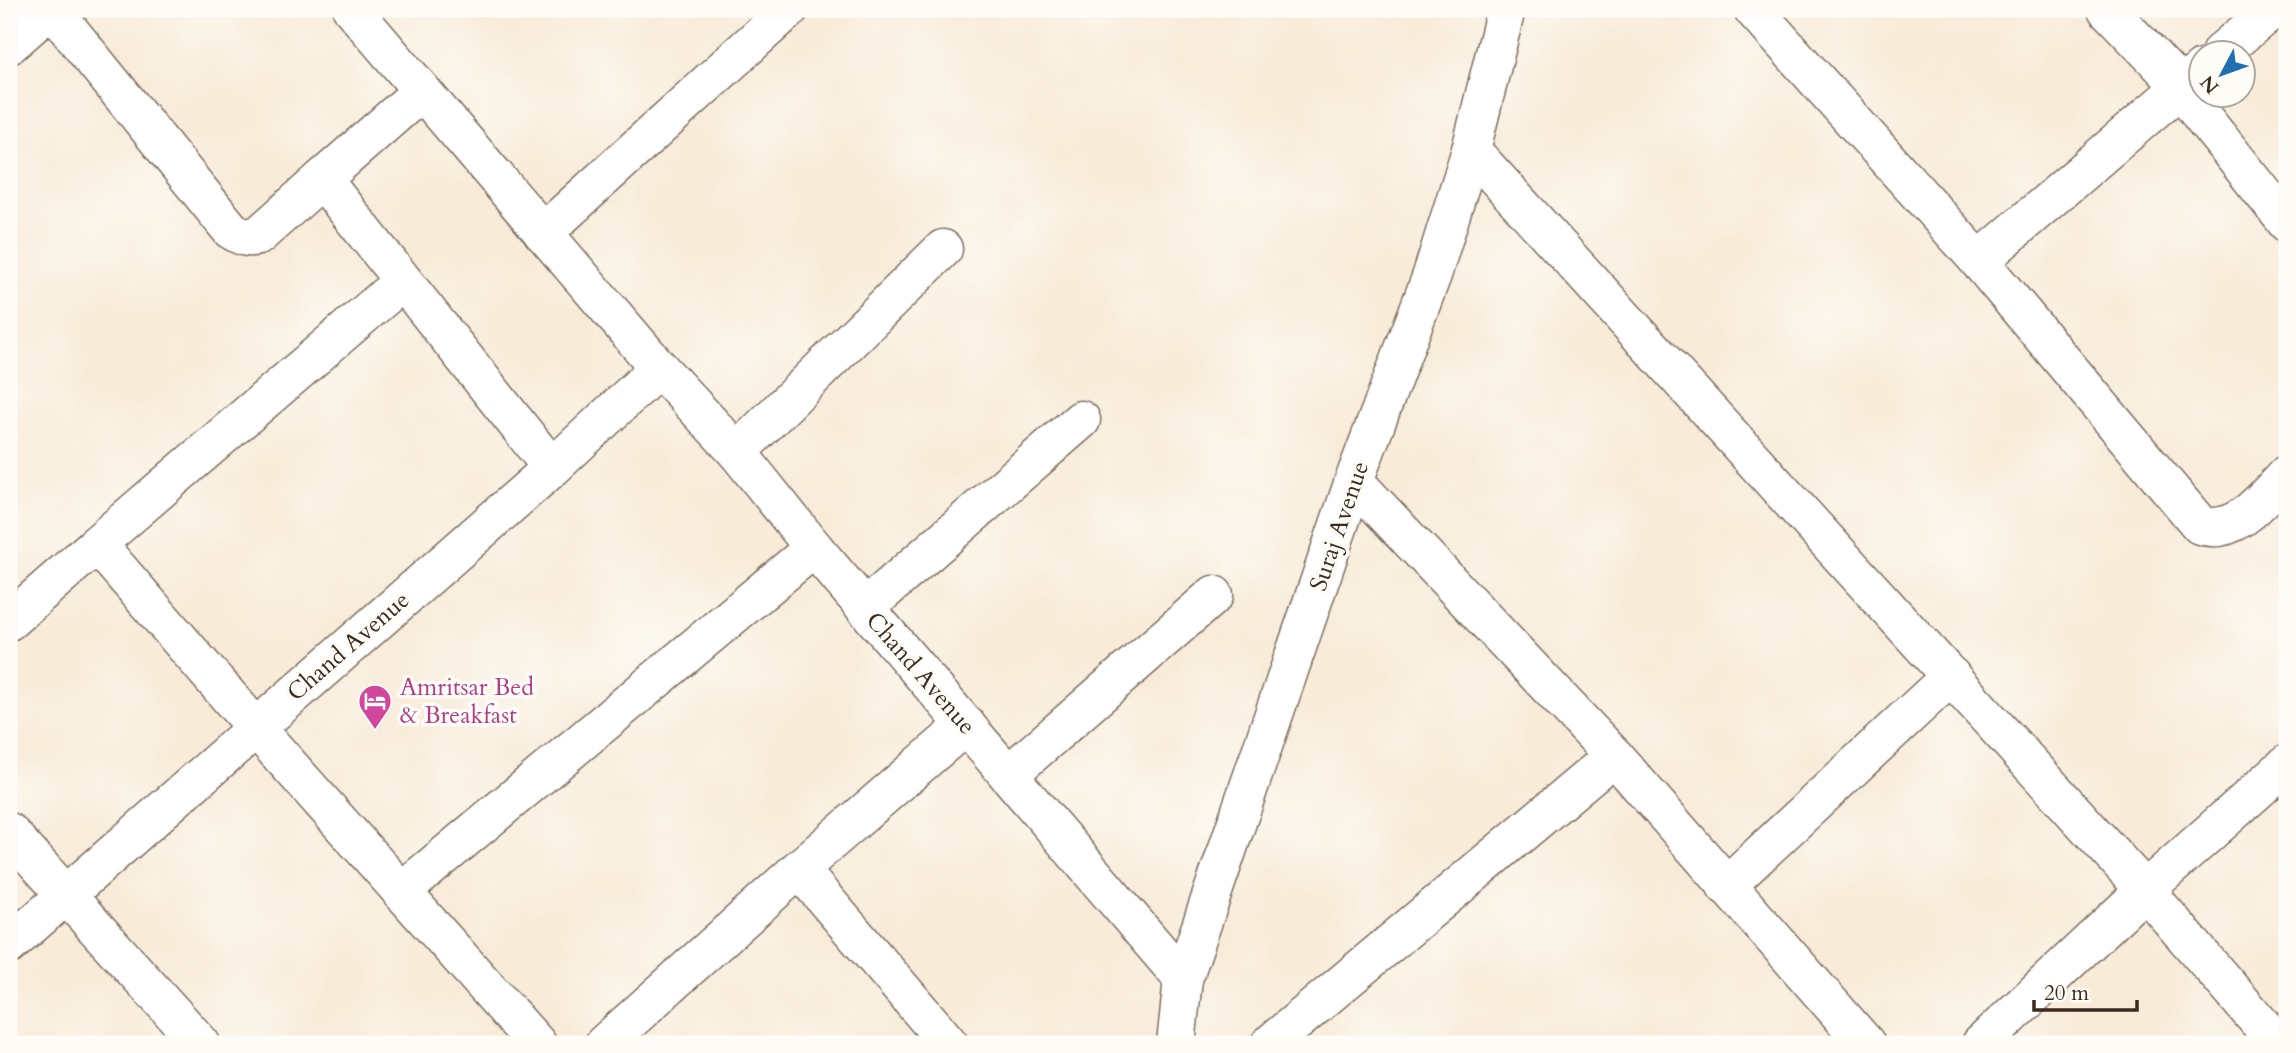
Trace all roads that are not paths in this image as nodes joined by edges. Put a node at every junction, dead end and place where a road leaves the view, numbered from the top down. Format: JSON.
{"nodes":[{"id":1,"x":51,"y":9,"type":"edge"},
{"id":2,"x":352,"y":9,"type":"edge"},
{"id":3,"x":789,"y":9,"type":"edge"},
{"id":4,"x":1506,"y":9,"type":"edge"},
{"id":5,"x":1753,"y":9,"type":"edge"},
{"id":6,"x":2107,"y":9,"type":"edge"},
{"id":7,"x":2273,"y":9,"type":"edge"},
{"id":8,"x":2238,"y":38,"type":"edge"},
{"id":9,"x":9,"y":45,"type":"edge"},
{"id":10,"x":2188,"y":75,"type":"edge"},
{"id":11,"x":2188,"y":80,"type":"edge"},
{"id":12,"x":422,"y":91,"type":"junction"},
{"id":13,"x":2199,"y":108,"type":"edge"},
{"id":14,"x":1471,"y":150,"type":"junction"},
{"id":15,"x":322,"y":179,"type":"junction"},
{"id":16,"x":2287,"y":223,"type":"edge"},
{"id":17,"x":544,"y":233,"type":"junction"},
{"id":18,"x":943,"y":249,"type":"dead end"},
{"id":19,"x":1979,"y":261,"type":"junction"},
{"id":20,"x":402,"y":282,"type":"junction"},
{"id":21,"x":659,"y":368,"type":"junction"},
{"id":22,"x":1081,"y":419,"type":"dead end"},
{"id":23,"x":737,"y":452,"type":"junction"},
{"id":24,"x":552,"y":468,"type":"junction"},
{"id":25,"x":2287,"y":474,"type":"edge"},
{"id":26,"x":1354,"y":481,"type":"junction"},
{"id":27,"x":97,"y":544,"type":"junction"},
{"id":28,"x":814,"y":548,"type":"junction"},
{"id":29,"x":1214,"y":595,"type":"dead end"},
{"id":30,"x":865,"y":608,"type":"junction"},
{"id":31,"x":9,"y":621,"type":"edge"},
{"id":32,"x":1951,"y":676,"type":"junction"},
{"id":33,"x":966,"y":725,"type":"junction"},
{"id":34,"x":255,"y":727,"type":"junction"},
{"id":35,"x":1614,"y":756,"type":"junction"},
{"id":36,"x":2287,"y":764,"type":"edge"},
{"id":37,"x":1008,"y":775,"type":"junction"},
{"id":38,"x":9,"y":832,"type":"edge"},
{"id":39,"x":799,"y":869,"type":"junction"},
{"id":40,"x":1726,"y":886,"type":"junction"},
{"id":41,"x":2145,"y":890,"type":"junction"},
{"id":42,"x":401,"y":892,"type":"junction"},
{"id":43,"x":66,"y":895,"type":"junction"},
{"id":44,"x":9,"y":945,"type":"edge"},
{"id":45,"x":1182,"y":979,"type":"junction"},
{"id":46,"x":201,"y":1044,"type":"edge"},
{"id":47,"x":537,"y":1044,"type":"edge"},
{"id":48,"x":604,"y":1044,"type":"edge"},
{"id":49,"x":949,"y":1044,"type":"edge"},
{"id":50,"x":1176,"y":1044,"type":"edge"},
{"id":51,"x":1269,"y":1044,"type":"edge"},
{"id":52,"x":1866,"y":1044,"type":"edge"},
{"id":53,"x":1981,"y":1044,"type":"edge"},
{"id":54,"x":2278,"y":1044,"type":"edge"}],
"edges":[{"from":1,"to":9,"type":"street"},
{"from":1,"to":15,"type":"street"},
{"from":2,"to":12,"type":"street","name":"Chand Avenue"},
{"from":3,"to":17,"type":"street"},
{"from":4,"to":14,"type":"street","name":"Suraj Avenue"},
{"from":5,"to":19,"type":"street"},
{"from":6,"to":10,"type":"street"},
{"from":7,"to":8,"type":"street"},
{"from":11,"to":19,"type":"street"},
{"from":12,"to":15,"type":"street"},
{"from":12,"to":17,"type":"street","name":"Chand Avenue"},
{"from":13,"to":16,"type":"street"},
{"from":14,"to":26,"type":"street","name":"Suraj Avenue"},
{"from":14,"to":32,"type":"street"},
{"from":15,"to":20,"type":"street"},
{"from":17,"to":21,"type":"street","name":"Chand Avenue"},
{"from":18,"to":23,"type":"street"},
{"from":19,"to":25,"type":"street"},
{"from":20,"to":24,"type":"street"},
{"from":20,"to":27,"type":"street"},
{"from":21,"to":23,"type":"street","name":"Chand Avenue"},
{"from":21,"to":24,"type":"street","name":"Chand Avenue"},
{"from":22,"to":30,"type":"street"},
{"from":23,"to":28,"type":"street","name":"Chand Avenue"},
{"from":24,"to":34,"type":"street","name":"Chand Avenue"},
{"from":26,"to":35,"type":"street"},
{"from":26,"to":45,"type":"street","name":"Suraj Avenue"},
{"from":27,"to":31,"type":"street"},
{"from":27,"to":34,"type":"street"},
{"from":28,"to":30,"type":"street","name":"Chand Avenue"},
{"from":28,"to":42,"type":"street"},
{"from":29,"to":37,"type":"street"},
{"from":30,"to":33,"type":"street","name":"Chand Avenue"},
{"from":32,"to":40,"type":"street"},
{"from":32,"to":41,"type":"street"},
{"from":33,"to":37,"type":"street","name":"Chand Avenue"},
{"from":33,"to":39,"type":"street"},
{"from":34,"to":42,"type":"street"},
{"from":34,"to":43,"type":"street","name":"Chand Avenue"},
{"from":35,"to":40,"type":"street"},
{"from":35,"to":51,"type":"street"},
{"from":36,"to":41,"type":"street"},
{"from":37,"to":45,"type":"street","name":"Chand Avenue"},
{"from":38,"to":43,"type":"street"},
{"from":39,"to":48,"type":"street"},
{"from":39,"to":49,"type":"street"},
{"from":40,"to":52,"type":"street"},
{"from":41,"to":53,"type":"street"},
{"from":41,"to":54,"type":"street"},
{"from":42,"to":47,"type":"street"},
{"from":43,"to":44,"type":"street","name":"Chand Avenue"},
{"from":43,"to":46,"type":"street"},
{"from":45,"to":50,"type":"street","name":"Suraj Avenue"}]}
